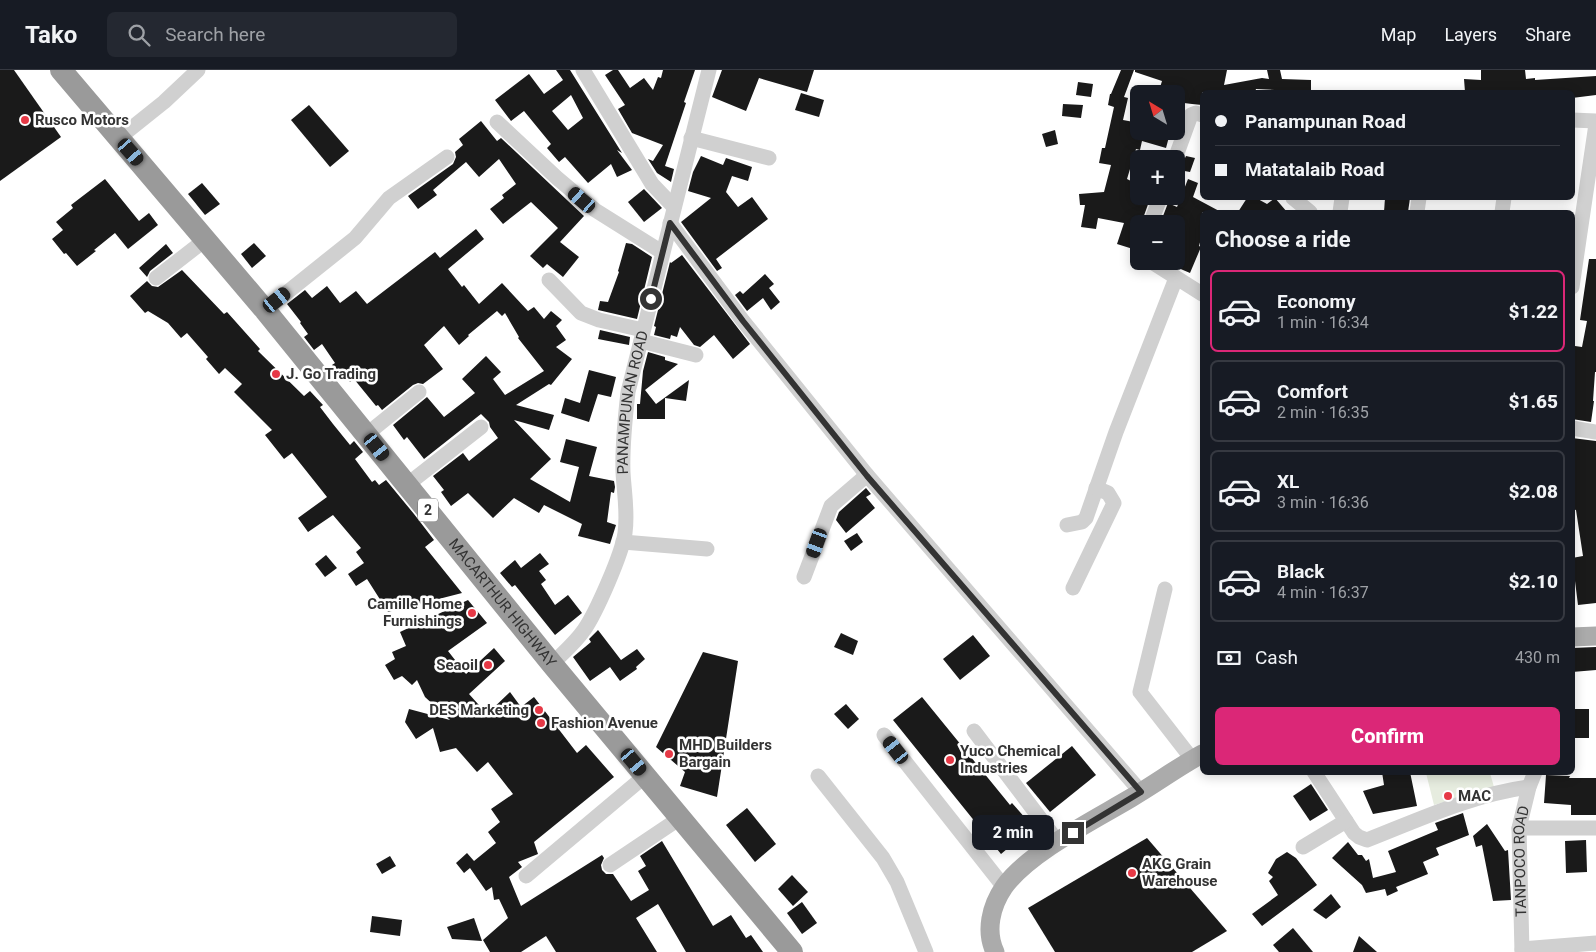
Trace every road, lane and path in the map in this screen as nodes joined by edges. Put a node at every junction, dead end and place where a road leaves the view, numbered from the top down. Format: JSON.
{"nodes":[{"id":1,"x":61,"y":70,"type":"edge"},
{"id":2,"x":198,"y":70,"type":"edge"},
{"id":3,"x":583,"y":70,"type":"edge"},
{"id":4,"x":708,"y":70,"type":"edge"},
{"id":5,"x":1200,"y":114,"type":"edge"},
{"id":6,"x":1575,"y":120,"type":"edge"},
{"id":7,"x":497,"y":122,"type":"dead end"},
{"id":8,"x":1596,"y":122,"type":"edge"},
{"id":9,"x":118,"y":138,"type":"junction"},
{"id":10,"x":691,"y":138,"type":"junction"},
{"id":11,"x":1178,"y":150,"type":"edge"},
{"id":12,"x":447,"y":157,"type":"dead end"},
{"id":13,"x":769,"y":158,"type":"dead end"},
{"id":14,"x":1295,"y":200,"type":"edge"},
{"id":15,"x":674,"y":207,"type":"junction"},
{"id":16,"x":1308,"y":210,"type":"edge"},
{"id":17,"x":670,"y":223,"type":"junction"},
{"id":18,"x":205,"y":240,"type":"junction"},
{"id":19,"x":662,"y":252,"type":"junction"},
{"id":20,"x":1575,"y":266,"type":"edge"},
{"id":21,"x":1164,"y":270,"type":"edge"},
{"id":22,"x":156,"y":278,"type":"dead end"},
{"id":23,"x":1176,"y":278,"type":"junction"},
{"id":24,"x":549,"y":280,"type":"dead end"},
{"id":25,"x":1200,"y":293,"type":"edge"},
{"id":26,"x":265,"y":310,"type":"junction"},
{"id":27,"x":642,"y":336,"type":"junction"},
{"id":28,"x":696,"y":355,"type":"dead end"},
{"id":29,"x":419,"y":392,"type":"dead end"},
{"id":30,"x":481,"y":427,"type":"dead end"},
{"id":31,"x":1575,"y":428,"type":"edge"},
{"id":32,"x":1596,"y":432,"type":"edge"},
{"id":33,"x":366,"y":434,"type":"junction"},
{"id":34,"x":867,"y":476,"type":"junction"},
{"id":35,"x":408,"y":484,"type":"junction"},
{"id":36,"x":1096,"y":488,"type":"junction"},
{"id":37,"x":1067,"y":525,"type":"dead end"},
{"id":38,"x":623,"y":542,"type":"junction"},
{"id":39,"x":706,"y":549,"type":"dead end"},
{"id":40,"x":804,"y":577,"type":"dead end"},
{"id":41,"x":1073,"y":588,"type":"dead end"},
{"id":42,"x":1165,"y":589,"type":"dead end"},
{"id":43,"x":1596,"y":636,"type":"edge"},
{"id":44,"x":1575,"y":637,"type":"edge"},
{"id":45,"x":552,"y":664,"type":"junction"},
{"id":46,"x":974,"y":731,"type":"dead end"},
{"id":47,"x":884,"y":735,"type":"dead end"},
{"id":48,"x":1197,"y":757,"type":"edge"},
{"id":49,"x":1316,"y":775,"type":"edge"},
{"id":50,"x":1534,"y":775,"type":"edge"},
{"id":51,"x":645,"y":776,"type":"junction"},
{"id":52,"x":818,"y":776,"type":"dead end"},
{"id":53,"x":1529,"y":787,"type":"junction"},
{"id":54,"x":1141,"y":792,"type":"junction"},
{"id":55,"x":680,"y":818,"type":"junction"},
{"id":56,"x":1346,"y":821,"type":"junction"},
{"id":57,"x":1520,"y":828,"type":"junction"},
{"id":58,"x":1596,"y":828,"type":"edge"},
{"id":59,"x":1058,"y":842,"type":"junction"},
{"id":60,"x":1303,"y":847,"type":"dead end"},
{"id":61,"x":610,"y":864,"type":"dead end"},
{"id":62,"x":526,"y":876,"type":"dead end"},
{"id":63,"x":1004,"y":887,"type":"junction"},
{"id":64,"x":1596,"y":943,"type":"edge"},
{"id":65,"x":784,"y":949,"type":"edge"},
{"id":66,"x":1522,"y":951,"type":"edge"},
{"id":67,"x":926,"y":952,"type":"edge"},
{"id":68,"x":995,"y":952,"type":"edge"}],
"edges":[{"from":1,"to":9,"type":"highway","name":"MACARTHUR HIGHWAY","number":"2"},
{"from":2,"to":9,"type":"street"},
{"from":3,"to":15,"type":"street"},
{"from":4,"to":10,"type":"street","name":"PANAMPUNAN ROAD"},
{"from":5,"to":11,"type":"street"},
{"from":6,"to":8,"type":"street"},
{"from":7,"to":19,"type":"street"},
{"from":8,"to":20,"type":"street"},
{"from":9,"to":18,"type":"highway","name":"MACARTHUR HIGHWAY","number":"2"},
{"from":10,"to":13,"type":"street"},
{"from":10,"to":15,"type":"street","name":"PANAMPUNAN ROAD"},
{"from":12,"to":26,"type":"street"},
{"from":14,"to":16,"type":"street"},
{"from":15,"to":17,"type":"street","name":"PANAMPUNAN ROAD"},
{"from":17,"to":19,"type":"street","name":"PANAMPUNAN ROAD"},
{"from":17,"to":34,"type":"street"},
{"from":18,"to":22,"type":"street"},
{"from":18,"to":26,"type":"highway","name":"MACARTHUR HIGHWAY","number":"2"},
{"from":19,"to":27,"type":"street","name":"PANAMPUNAN ROAD"},
{"from":21,"to":23,"type":"street"},
{"from":23,"to":25,"type":"street"},
{"from":23,"to":36,"type":"street"},
{"from":24,"to":27,"type":"street"},
{"from":26,"to":33,"type":"highway","name":"MACARTHUR HIGHWAY","number":"2"},
{"from":27,"to":28,"type":"street"},
{"from":27,"to":38,"type":"street","name":"PANAMPUNAN ROAD"},
{"from":29,"to":33,"type":"street"},
{"from":30,"to":35,"type":"street"},
{"from":31,"to":32,"type":"street"},
{"from":33,"to":35,"type":"highway","name":"MACARTHUR HIGHWAY","number":"2"},
{"from":34,"to":40,"type":"street"},
{"from":34,"to":54,"type":"street"},
{"from":35,"to":45,"type":"highway","name":"MACARTHUR HIGHWAY","number":"2"},
{"from":36,"to":37,"type":"street"},
{"from":36,"to":41,"type":"street"},
{"from":38,"to":39,"type":"street"},
{"from":38,"to":45,"type":"street","name":"PANAMPUNAN ROAD"},
{"from":42,"to":48,"type":"street"},
{"from":43,"to":44,"type":"main road"},
{"from":45,"to":51,"type":"highway","name":"MACARTHUR HIGHWAY","number":"2"},
{"from":46,"to":59,"type":"street"},
{"from":47,"to":63,"type":"street"},
{"from":48,"to":54,"type":"main road"},
{"from":49,"to":56,"type":"street"},
{"from":50,"to":53,"type":"street","name":"TANPOCO ROAD"},
{"from":51,"to":55,"type":"highway","name":"MACARTHUR HIGHWAY","number":"2"},
{"from":51,"to":62,"type":"street"},
{"from":52,"to":67,"type":"street"},
{"from":53,"to":56,"type":"street"},
{"from":53,"to":57,"type":"street","name":"TANPOCO ROAD"},
{"from":54,"to":59,"type":"main road"},
{"from":55,"to":61,"type":"street"},
{"from":55,"to":65,"type":"highway","name":"MACARTHUR HIGHWAY","number":"2"},
{"from":56,"to":60,"type":"street"},
{"from":57,"to":58,"type":"street"},
{"from":57,"to":66,"type":"street","name":"TANPOCO ROAD"},
{"from":59,"to":63,"type":"main road"},
{"from":63,"to":68,"type":"main road"},
{"from":64,"to":66,"type":"street"}]}
